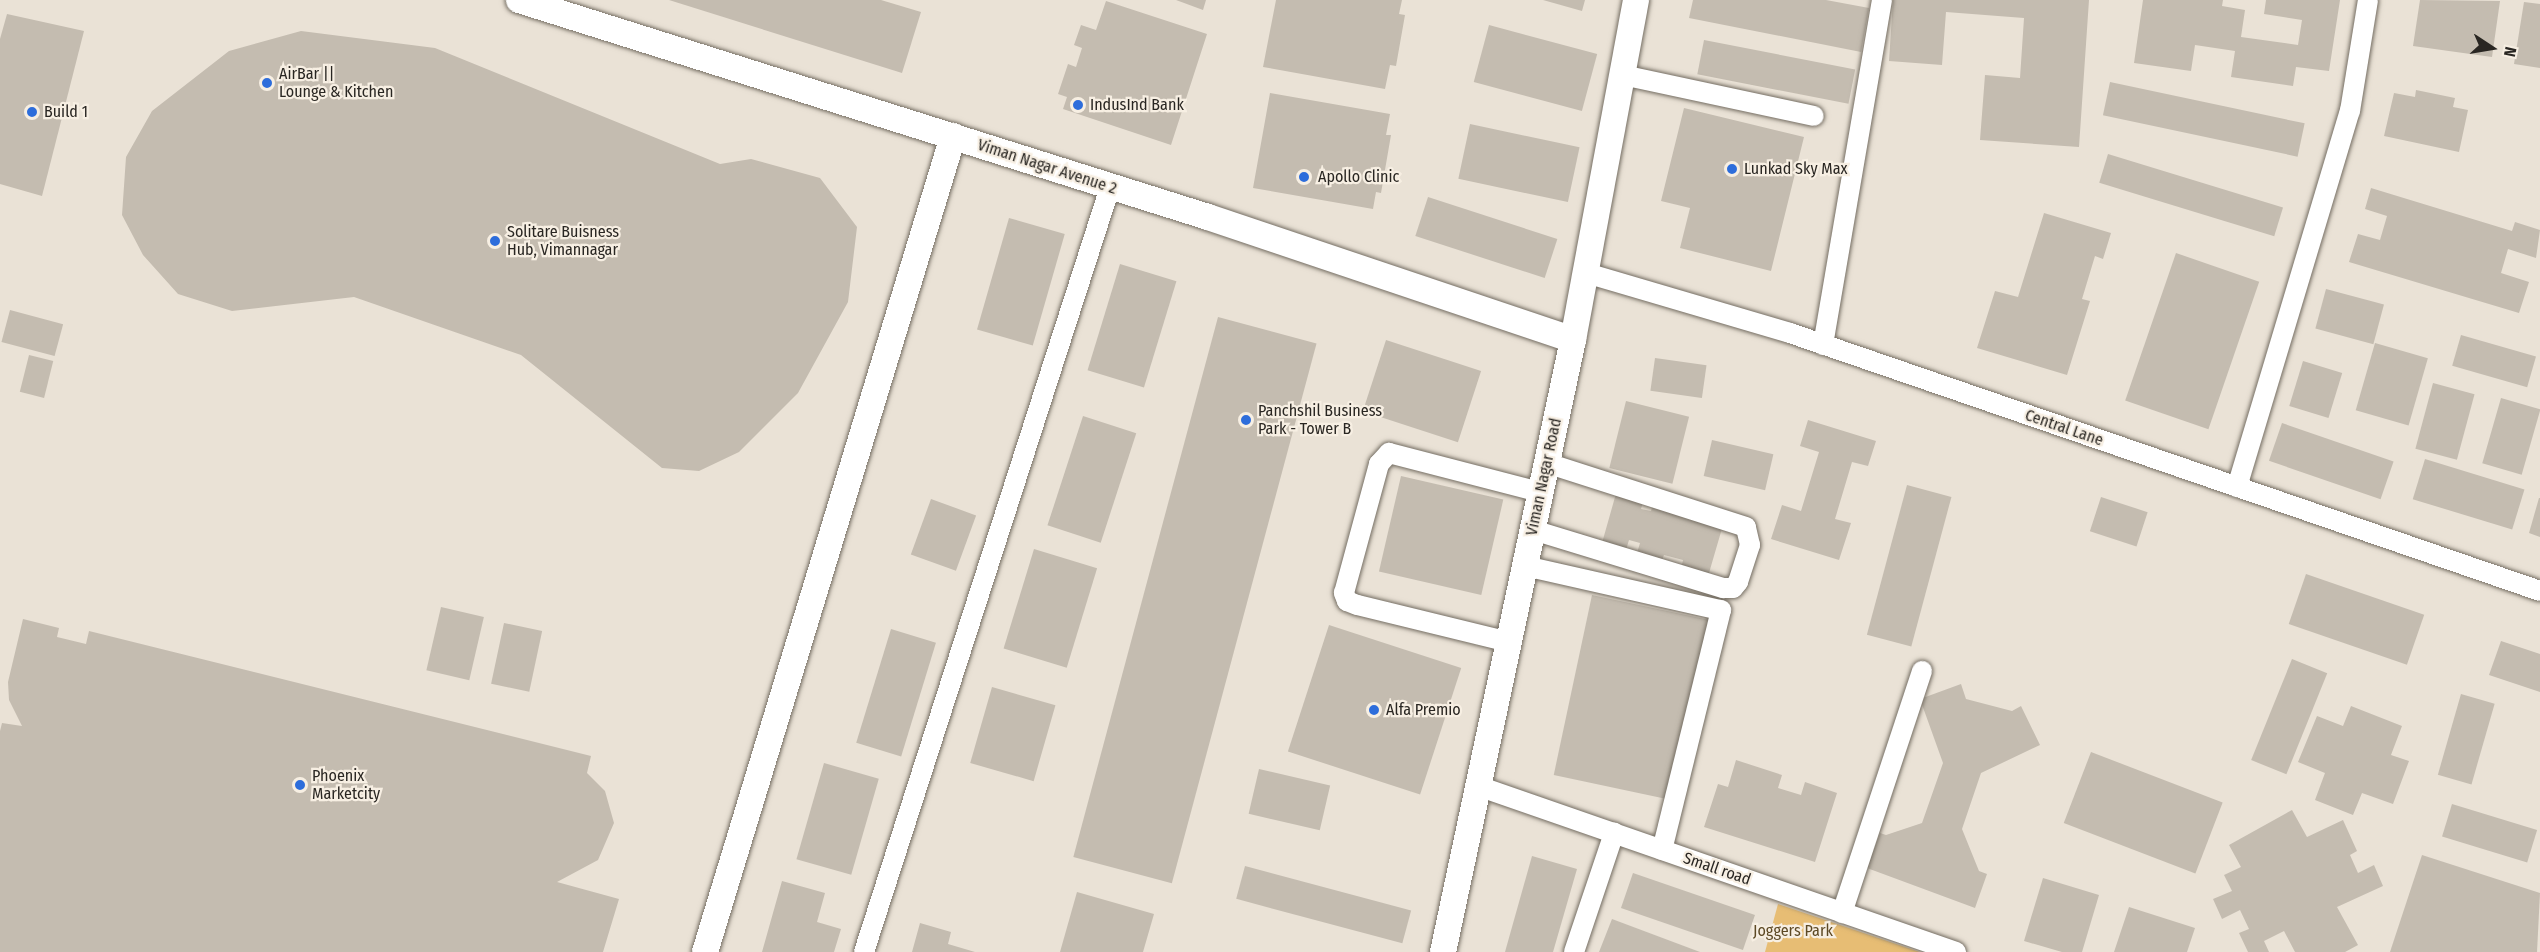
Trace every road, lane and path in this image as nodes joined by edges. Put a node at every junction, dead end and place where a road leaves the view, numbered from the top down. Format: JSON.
{"nodes":[{"id":1,"x":519,"y":0,"type":"edge"},
{"id":2,"x":1636,"y":0,"type":"edge"},
{"id":3,"x":1882,"y":0,"type":"edge"},
{"id":4,"x":2368,"y":0,"type":"edge"},
{"id":5,"x":1623,"y":75,"type":"junction"},
{"id":6,"x":1814,"y":116,"type":"dead end"},
{"id":7,"x":953,"y":136,"type":"junction"},
{"id":8,"x":1110,"y":187,"type":"junction"},
{"id":9,"x":1586,"y":273,"type":"junction"},
{"id":10,"x":1573,"y":340,"type":"junction"},
{"id":11,"x":1823,"y":345,"type":"junction"},
{"id":12,"x":1547,"y":463,"type":"junction"},
{"id":13,"x":2237,"y":487,"type":"junction"},
{"id":14,"x":1540,"y":492,"type":"junction"},
{"id":15,"x":1533,"y":530,"type":"junction"},
{"id":16,"x":1525,"y":566,"type":"junction"},
{"id":17,"x":2540,"y":591,"type":"edge"},
{"id":18,"x":1509,"y":642,"type":"junction"},
{"id":19,"x":1922,"y":671,"type":"dead end"},
{"id":20,"x":1478,"y":786,"type":"junction"},
{"id":21,"x":1614,"y":833,"type":"junction"},
{"id":22,"x":1662,"y":850,"type":"junction"},
{"id":23,"x":1842,"y":913,"type":"junction"},
{"id":24,"x":705,"y":952,"type":"edge"},
{"id":25,"x":864,"y":952,"type":"edge"},
{"id":26,"x":1443,"y":952,"type":"edge"},
{"id":27,"x":1574,"y":952,"type":"edge"},
{"id":28,"x":1956,"y":952,"type":"edge"}],
"edges":[{"from":1,"to":7,"type":"street","name":"Viman Nagar Avenue 2"},
{"from":2,"to":5,"type":"street","name":"Viman Nagar Road"},
{"from":3,"to":11,"type":"street"},
{"from":4,"to":13,"type":"street"},
{"from":5,"to":6,"type":"street"},
{"from":5,"to":9,"type":"street","name":"Viman Nagar Road"},
{"from":7,"to":8,"type":"street","name":"Viman Nagar Avenue 2"},
{"from":7,"to":24,"type":"street"},
{"from":8,"to":10,"type":"street","name":"Viman Nagar Avenue 2"},
{"from":8,"to":25,"type":"street"},
{"from":9,"to":10,"type":"street","name":"Viman Nagar Road"},
{"from":9,"to":11,"type":"street","name":"Central Lane"},
{"from":10,"to":12,"type":"street","name":"Viman Nagar Road"},
{"from":11,"to":13,"type":"street","name":"Central Lane"},
{"from":12,"to":14,"type":"street","name":"Viman Nagar Road"},
{"from":12,"to":15,"type":"street"},
{"from":13,"to":17,"type":"street","name":"Central Lane"},
{"from":14,"to":15,"type":"street","name":"Viman Nagar Road"},
{"from":14,"to":18,"type":"street"},
{"from":15,"to":16,"type":"street","name":"Viman Nagar Road"},
{"from":16,"to":18,"type":"street","name":"Viman Nagar Road"},
{"from":16,"to":22,"type":"street"},
{"from":18,"to":20,"type":"street","name":"Viman Nagar Road"},
{"from":19,"to":23,"type":"street"},
{"from":20,"to":21,"type":"street","name":"Small road"},
{"from":20,"to":26,"type":"street","name":"Viman Nagar Road"},
{"from":21,"to":22,"type":"street","name":"Small road"},
{"from":21,"to":27,"type":"street"},
{"from":22,"to":23,"type":"street","name":"Small road"},
{"from":23,"to":28,"type":"street","name":"Small road"}]}
